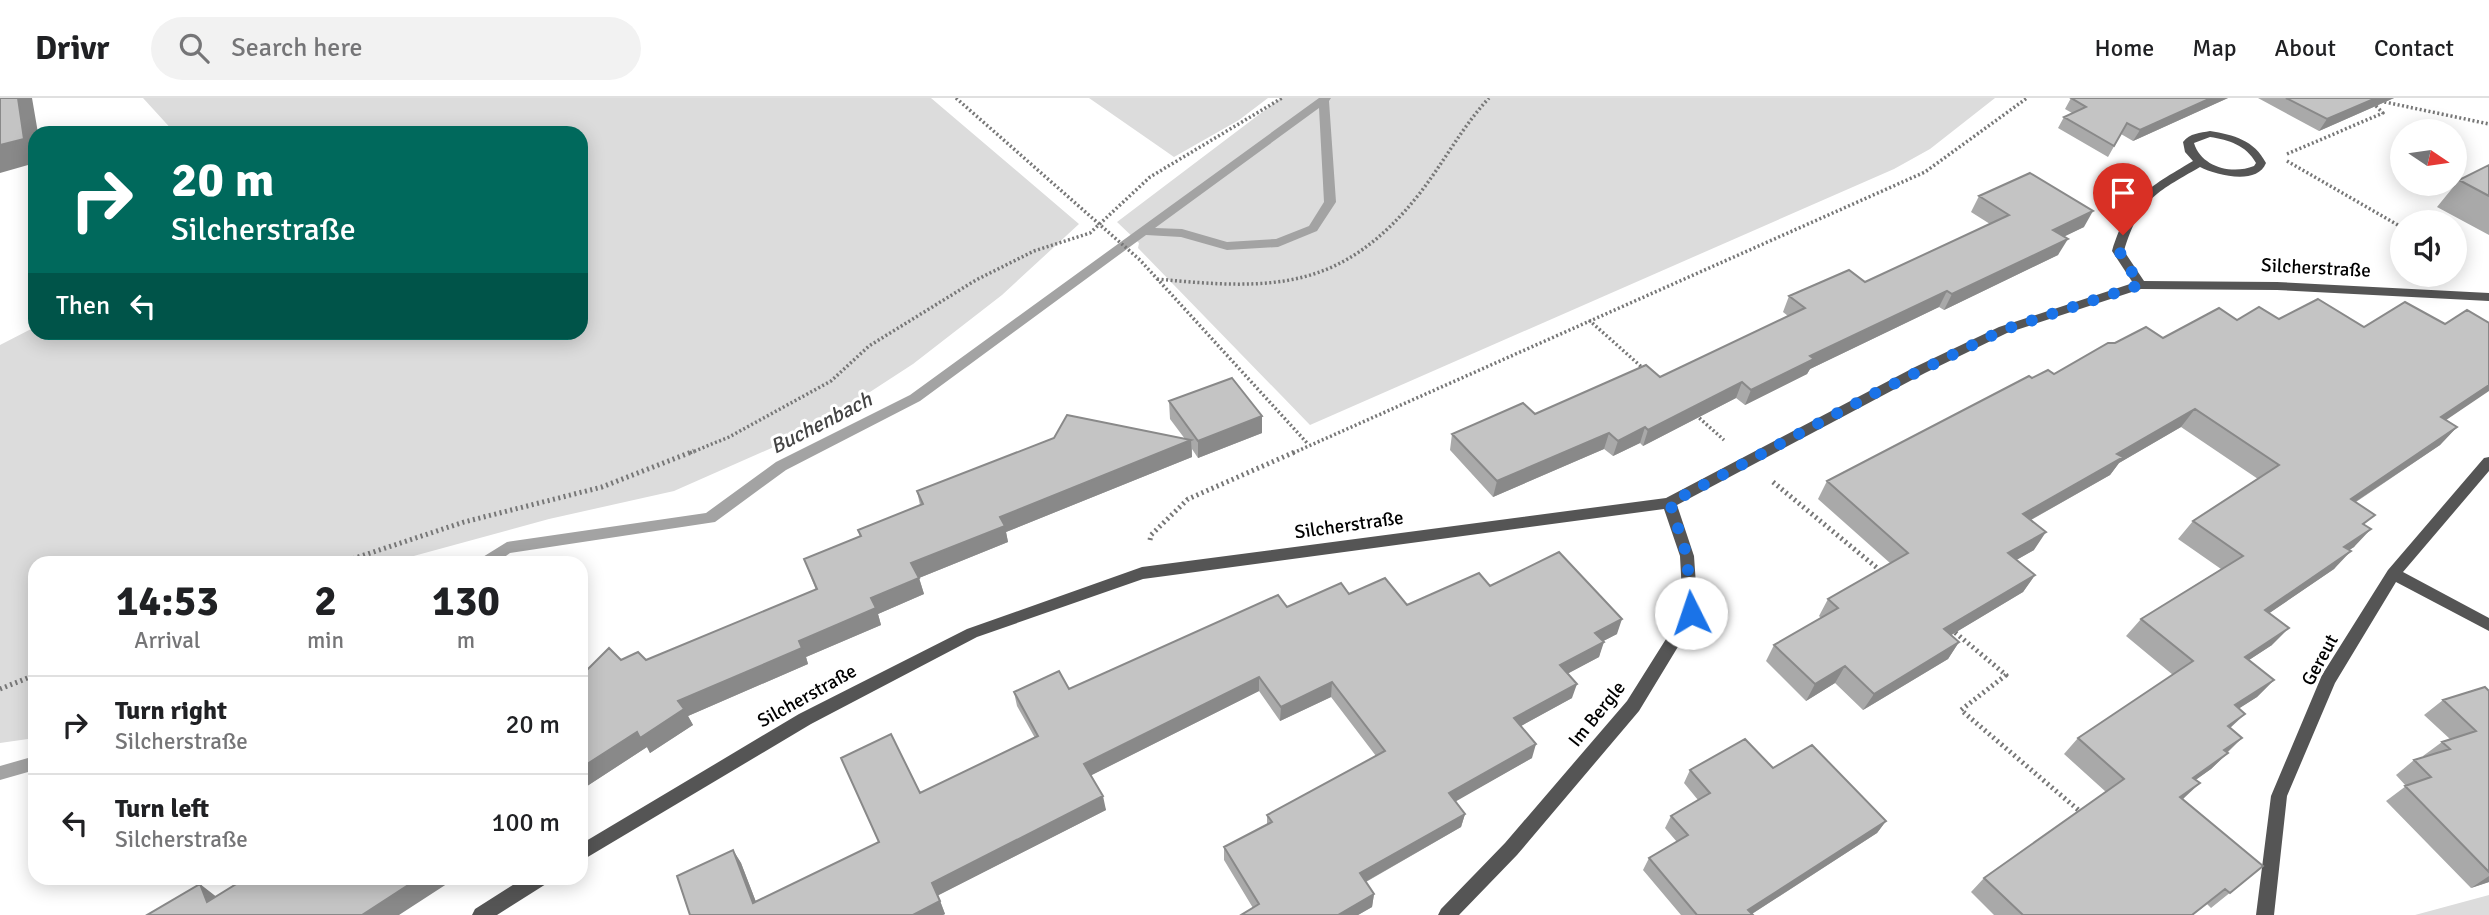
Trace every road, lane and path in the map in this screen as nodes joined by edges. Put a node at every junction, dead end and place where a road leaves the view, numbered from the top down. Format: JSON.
{"nodes":[{"id":1,"x":956,"y":98,"type":"edge"},
{"id":2,"x":1282,"y":98,"type":"edge"},
{"id":3,"x":1489,"y":98,"type":"edge"},
{"id":4,"x":2027,"y":98,"type":"edge"},
{"id":5,"x":2370,"y":99,"type":"edge"},
{"id":6,"x":2489,"y":124,"type":"edge"},
{"id":7,"x":2200,"y":162,"type":"junction"},
{"id":8,"x":2390,"y":220,"type":"edge"},
{"id":9,"x":1102,"y":224,"type":"junction"},
{"id":10,"x":1157,"y":279,"type":"junction"},
{"id":11,"x":2140,"y":285,"type":"junction"},
{"id":12,"x":2489,"y":297,"type":"edge"},
{"id":13,"x":1589,"y":319,"type":"junction"},
{"id":14,"x":1648,"y":372,"type":"edge"},
{"id":15,"x":1688,"y":407,"type":"edge"},
{"id":16,"x":1308,"y":444,"type":"junction"},
{"id":17,"x":1747,"y":460,"type":"junction"},
{"id":18,"x":2489,"y":462,"type":"edge"},
{"id":19,"x":1670,"y":503,"type":"junction"},
{"id":20,"x":361,"y":556,"type":"edge"},
{"id":21,"x":1142,"y":573,"type":"junction"},
{"id":22,"x":2393,"y":574,"type":"junction"},
{"id":23,"x":1892,"y":580,"type":"edge"},
{"id":24,"x":1944,"y":623,"type":"edge"},
{"id":25,"x":2489,"y":625,"type":"edge"},
{"id":26,"x":28,"y":678,"type":"edge"},
{"id":27,"x":0,"y":689,"type":"edge"},
{"id":28,"x":2086,"y":817,"type":"edge"},
{"id":29,"x":588,"y":849,"type":"edge"},
{"id":30,"x":529,"y":885,"type":"edge"},
{"id":31,"x":481,"y":915,"type":"edge"},
{"id":32,"x":1447,"y":915,"type":"edge"},
{"id":33,"x":2265,"y":915,"type":"edge"}],
"edges":[{"from":1,"to":9,"type":"path"},
{"from":2,"to":9,"type":"path"},
{"from":3,"to":10,"type":"path"},
{"from":4,"to":13,"type":"path"},
{"from":5,"to":6,"type":"path"},
{"from":5,"to":8,"type":"path"},
{"from":7,"to":7,"type":"street"},
{"from":7,"to":11,"type":"street"},
{"from":9,"to":10,"type":"path"},
{"from":9,"to":20,"type":"path"},
{"from":10,"to":16,"type":"path"},
{"from":11,"to":12,"type":"street","name":"Silcherstraße"},
{"from":11,"to":17,"type":"street","name":"Silcherstraße"},
{"from":13,"to":14,"type":"path"},
{"from":13,"to":16,"type":"path"},
{"from":15,"to":17,"type":"path"},
{"from":16,"to":21,"type":"path"},
{"from":17,"to":19,"type":"street","name":"Silcherstraße"},
{"from":17,"to":23,"type":"path"},
{"from":18,"to":22,"type":"street","name":"Gereut"},
{"from":19,"to":21,"type":"street","name":"Silcherstraße"},
{"from":19,"to":32,"type":"street","name":"Im Bergle"},
{"from":21,"to":29,"type":"street","name":"Silcherstraße"},
{"from":22,"to":25,"type":"street"},
{"from":22,"to":33,"type":"street","name":"Gereut"},
{"from":24,"to":28,"type":"path"},
{"from":26,"to":27,"type":"path"},
{"from":30,"to":31,"type":"street"}]}
